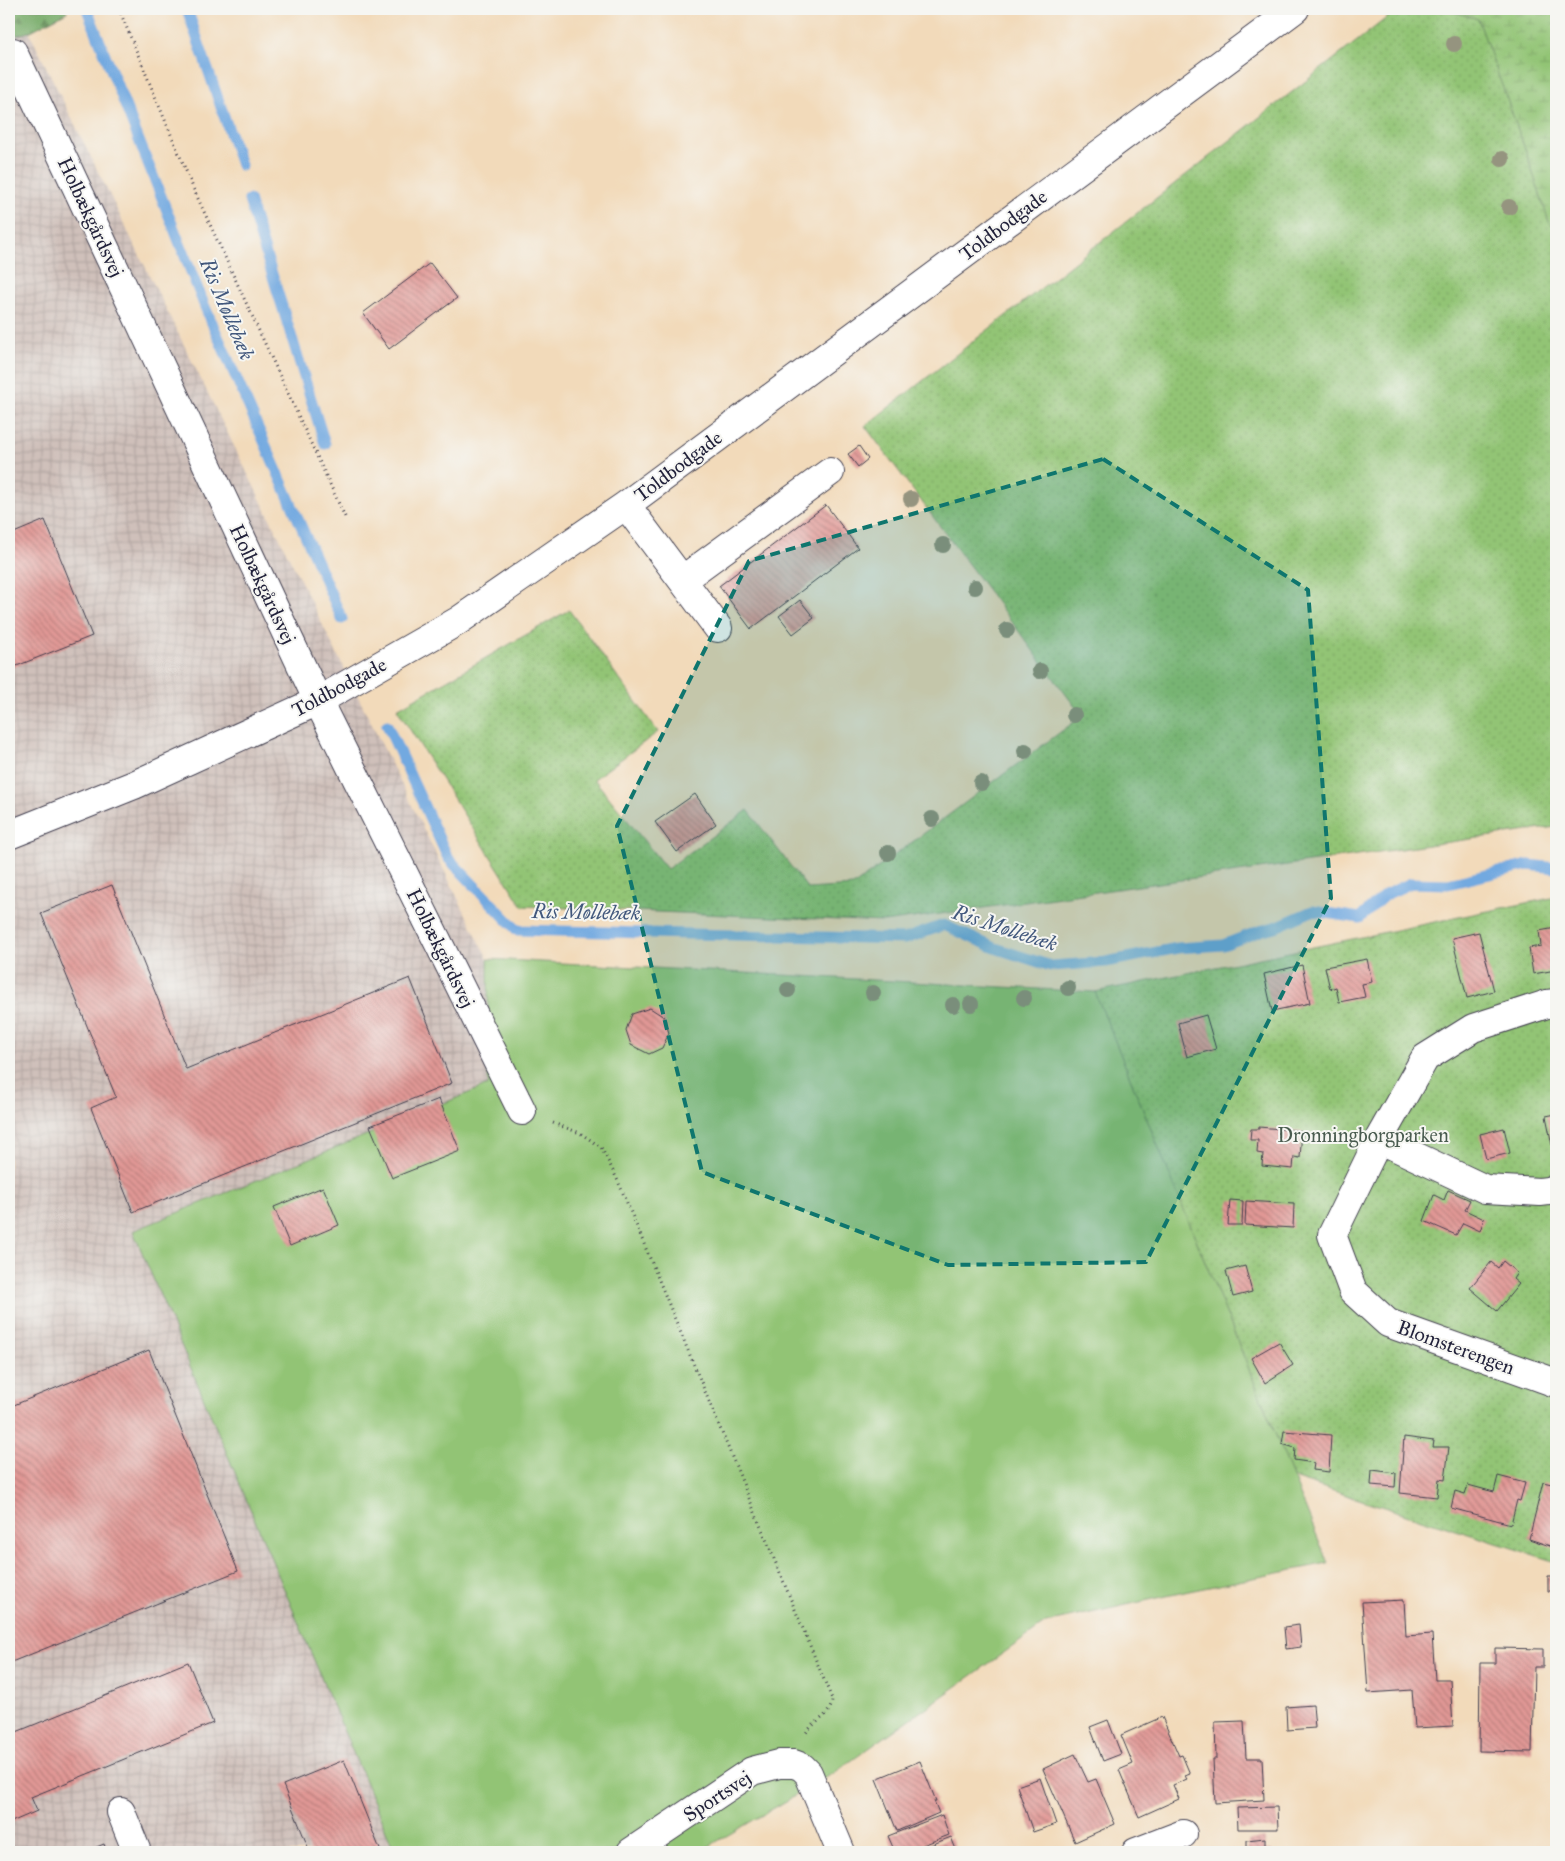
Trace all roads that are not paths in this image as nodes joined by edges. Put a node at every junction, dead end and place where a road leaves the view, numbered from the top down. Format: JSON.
{"nodes":[{"id":1,"x":1294,"y":9,"type":"edge"},
{"id":2,"x":13,"y":52,"type":"dead end"},
{"id":3,"x":830,"y":472,"type":"dead end"},
{"id":4,"x":626,"y":505,"type":"junction"},
{"id":5,"x":682,"y":580,"type":"junction"},
{"id":6,"x":718,"y":628,"type":"dead end"},
{"id":7,"x":318,"y":701,"type":"junction"},
{"id":8,"x":9,"y":835,"type":"edge"},
{"id":9,"x":1556,"y":1003,"type":"edge"},
{"id":10,"x":522,"y":1112,"type":"road end"},
{"id":11,"x":1379,"y":1139,"type":"junction"},
{"id":12,"x":1556,"y":1190,"type":"edge"},
{"id":13,"x":1556,"y":1383,"type":"edge"},
{"id":14,"x":121,"y":1812,"type":"dead end"},
{"id":15,"x":1183,"y":1834,"type":"dead end"},
{"id":16,"x":137,"y":1852,"type":"edge"},
{"id":17,"x":632,"y":1852,"type":"edge"},
{"id":18,"x":841,"y":1852,"type":"edge"},
{"id":19,"x":1136,"y":1852,"type":"edge"}],
"edges":[{"from":1,"to":4,"type":"street","name":"Toldbodgade"},
{"from":2,"to":7,"type":"street","name":"Holbækgårdsvej"},
{"from":3,"to":5,"type":"street"},
{"from":4,"to":5,"type":"street"},
{"from":4,"to":7,"type":"street","name":"Toldbodgade"},
{"from":5,"to":6,"type":"street"},
{"from":7,"to":8,"type":"street","name":"Toldbodgade"},
{"from":7,"to":10,"type":"street","name":"Holbækgårdsvej"},
{"from":9,"to":11,"type":"street","name":"Blomsterengen"},
{"from":11,"to":12,"type":"street"},
{"from":11,"to":13,"type":"street","name":"Blomsterengen"},
{"from":14,"to":16,"type":"street"},
{"from":15,"to":19,"type":"street"},
{"from":17,"to":18,"type":"street","name":"Sportsvej"}]}
